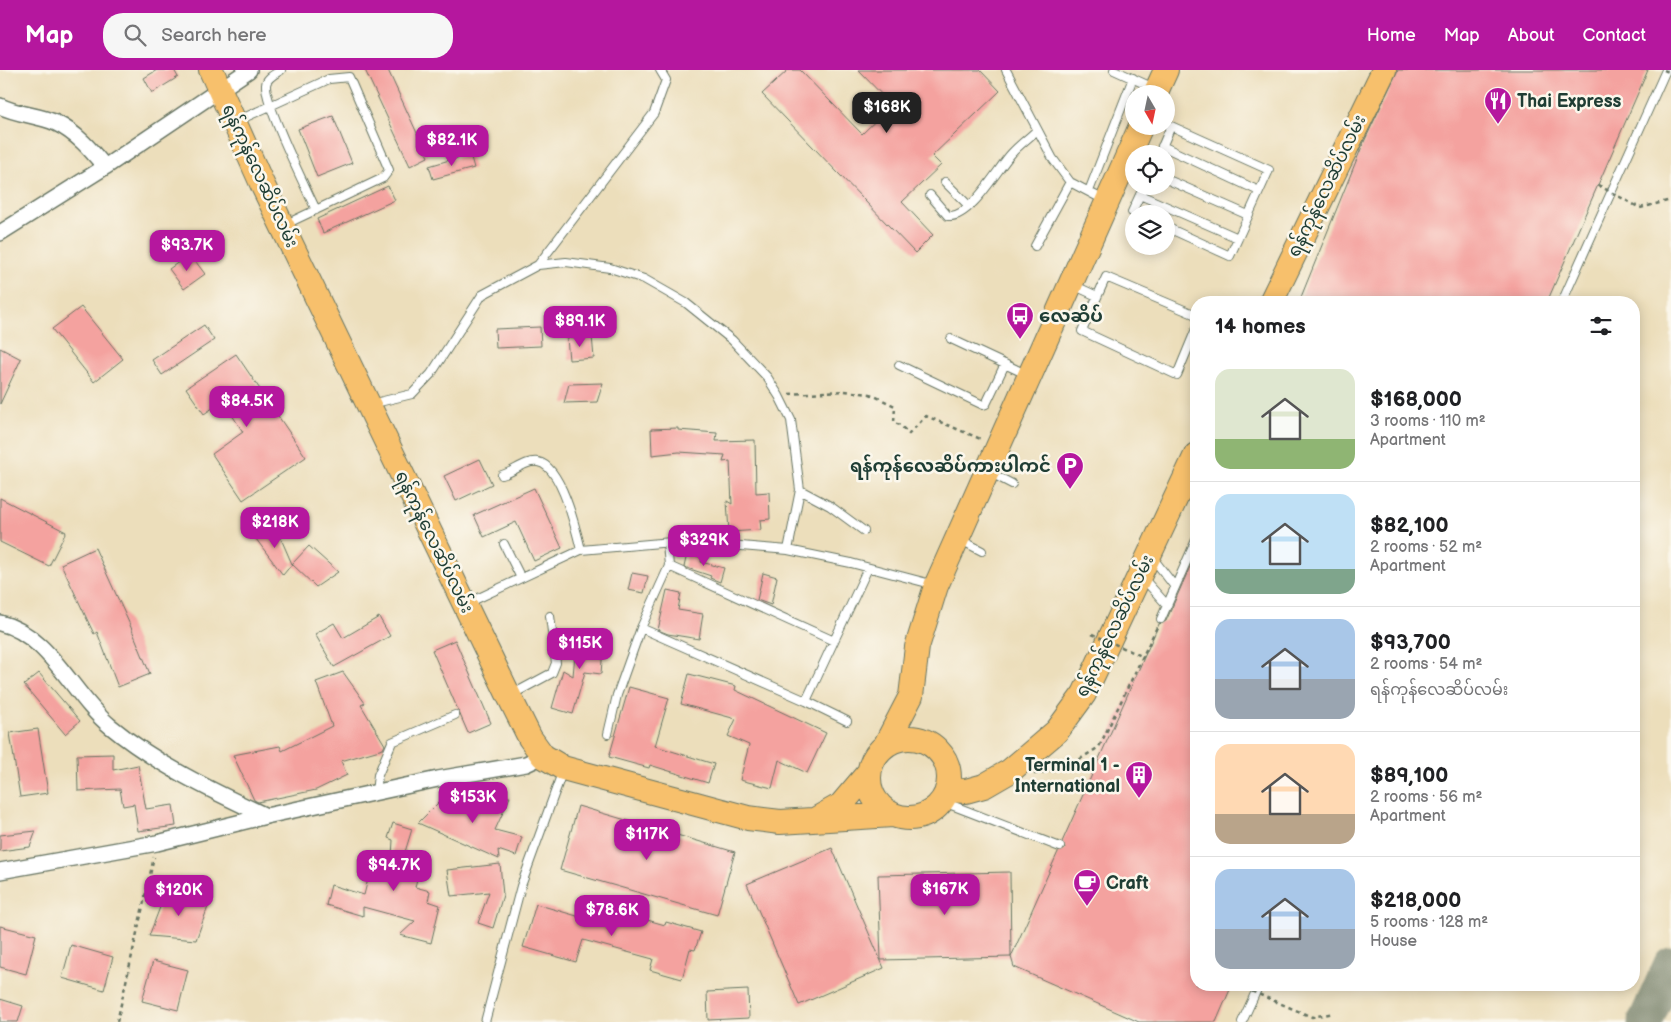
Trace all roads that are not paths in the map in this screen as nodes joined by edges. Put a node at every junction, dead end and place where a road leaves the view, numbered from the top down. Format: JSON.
{"nodes":[{"id":1,"x":249,"y":70,"type":"edge"},
{"id":2,"x":281,"y":70,"type":"edge"},
{"id":3,"x":660,"y":70,"type":"edge"},
{"id":4,"x":1006,"y":70,"type":"edge"},
{"id":5,"x":1114,"y":70,"type":"edge"},
{"id":6,"x":1384,"y":70,"type":"edge"},
{"id":7,"x":1665,"y":70,"type":"edge"},
{"id":8,"x":1133,"y":78,"type":"junction"},
{"id":9,"x":215,"y":80,"type":"edge"},
{"id":10,"x":1160,"y":84,"type":"edge"},
{"id":11,"x":0,"y":106,"type":"edge"},
{"id":12,"x":270,"y":106,"type":"junction"},
{"id":13,"x":234,"y":122,"type":"junction"},
{"id":14,"x":1175,"y":128,"type":"edge"},
{"id":15,"x":1037,"y":130,"type":"junction"},
{"id":16,"x":1135,"y":135,"type":"edge"},
{"id":17,"x":1175,"y":156,"type":"edge"},
{"id":18,"x":104,"y":167,"type":"junction"},
{"id":19,"x":945,"y":182,"type":"dead end"},
{"id":20,"x":1070,"y":182,"type":"junction"},
{"id":21,"x":1175,"y":183,"type":"edge"},
{"id":22,"x":1259,"y":191,"type":"junction"},
{"id":23,"x":930,"y":195,"type":"dead end"},
{"id":24,"x":1140,"y":195,"type":"joint"},
{"id":25,"x":1098,"y":196,"type":"junction"},
{"id":26,"x":1135,"y":205,"type":"edge"},
{"id":27,"x":969,"y":206,"type":"junction"},
{"id":28,"x":316,"y":210,"type":"junction"},
{"id":29,"x":1248,"y":215,"type":"junction"},
{"id":30,"x":282,"y":226,"type":"junction"},
{"id":31,"x":1175,"y":231,"type":"edge"},
{"id":32,"x":0,"y":233,"type":"edge"},
{"id":33,"x":1238,"y":238,"type":"junction"},
{"id":34,"x":1035,"y":246,"type":"dead end"},
{"id":35,"x":538,"y":265,"type":"junction"},
{"id":36,"x":1071,"y":284,"type":"junction"},
{"id":37,"x":1096,"y":296,"type":"junction"},
{"id":38,"x":1273,"y":296,"type":"edge"},
{"id":39,"x":1565,"y":296,"type":"edge"},
{"id":40,"x":1190,"y":312,"type":"edge"},
{"id":41,"x":951,"y":339,"type":"dead end"},
{"id":42,"x":1190,"y":344,"type":"edge"},
{"id":43,"x":1005,"y":364,"type":"junction"},
{"id":44,"x":899,"y":365,"type":"dead end"},
{"id":45,"x":1030,"y":376,"type":"junction"},
{"id":46,"x":369,"y":405,"type":"junction"},
{"id":47,"x":987,"y":472,"type":"junction"},
{"id":48,"x":1190,"y":472,"type":"edge"},
{"id":49,"x":502,"y":475,"type":"dead end"},
{"id":50,"x":1012,"y":484,"type":"dead end"},
{"id":51,"x":800,"y":490,"type":"junction"},
{"id":52,"x":864,"y":531,"type":"dead end"},
{"id":53,"x":957,"y":537,"type":"junction"},
{"id":54,"x":667,"y":543,"type":"junction"},
{"id":55,"x":504,"y":544,"type":"dead end"},
{"id":56,"x":581,"y":550,"type":"junction"},
{"id":57,"x":788,"y":550,"type":"junction"},
{"id":58,"x":982,"y":551,"type":"dead end"},
{"id":59,"x":1190,"y":553,"type":"edge"},
{"id":60,"x":1145,"y":564,"type":"junction"},
{"id":61,"x":669,"y":566,"type":"junction"},
{"id":62,"x":868,"y":568,"type":"junction"},
{"id":63,"x":521,"y":578,"type":"junction"},
{"id":64,"x":936,"y":586,"type":"junction"},
{"id":65,"x":1175,"y":587,"type":"junction"},
{"id":66,"x":465,"y":604,"type":"junction"},
{"id":67,"x":1167,"y":606,"type":"junction"},
{"id":68,"x":550,"y":616,"type":"dead end"},
{"id":69,"x":1161,"y":619,"type":"road end"},
{"id":70,"x":0,"y":623,"type":"edge"},
{"id":71,"x":641,"y":628,"type":"junction"},
{"id":72,"x":834,"y":641,"type":"junction"},
{"id":73,"x":509,"y":696,"type":"junction"},
{"id":74,"x":806,"y":701,"type":"junction"},
{"id":75,"x":455,"y":715,"type":"dead end"},
{"id":76,"x":847,"y":721,"type":"dead end"},
{"id":77,"x":608,"y":734,"type":"dead end"},
{"id":78,"x":885,"y":746,"type":"junction"},
{"id":79,"x":543,"y":756,"type":"junction"},
{"id":80,"x":563,"y":768,"type":"junction"},
{"id":81,"x":869,"y":772,"type":"junction"},
{"id":82,"x":376,"y":792,"type":"junction"},
{"id":83,"x":944,"y":796,"type":"junction"},
{"id":84,"x":893,"y":815,"type":"junction"},
{"id":85,"x":266,"y":816,"type":"junction"},
{"id":86,"x":814,"y":820,"type":"junction"},
{"id":87,"x":1060,"y":847,"type":"dead end"},
{"id":88,"x":0,"y":871,"type":"edge"},
{"id":89,"x":1256,"y":991,"type":"edge"},
{"id":90,"x":486,"y":1022,"type":"edge"},
{"id":91,"x":1242,"y":1022,"type":"edge"}],
"edges":[{"from":1,"to":9,"type":"street"},
{"from":2,"to":12,"type":"lane"},
{"from":3,"to":35,"type":"lane"},
{"from":4,"to":15,"type":"lane"},
{"from":5,"to":8,"type":"lane"},
{"from":6,"to":38,"type":"main road","name":"ရန်ကုန်လေဆိပ်လမ်း"},
{"from":7,"to":39,"type":"lane"},
{"from":8,"to":10,"type":"lane"},
{"from":8,"to":25,"type":"lane"},
{"from":9,"to":13,"type":"main road","name":"ရန်ကုန်လေဆိပ်လမ်း"},
{"from":9,"to":18,"type":"street"},
{"from":11,"to":18,"type":"street"},
{"from":12,"to":13,"type":"lane"},
{"from":12,"to":28,"type":"lane"},
{"from":12,"to":28,"type":"lane"},
{"from":13,"to":30,"type":"main road","name":"ရန်ကုန်လေဆိပ်လမ်း"},
{"from":14,"to":22,"type":"lane"},
{"from":15,"to":20,"type":"lane"},
{"from":15,"to":27,"type":"lane"},
{"from":16,"to":25,"type":"main road"},
{"from":17,"to":22,"type":"lane"},
{"from":18,"to":32,"type":"street"},
{"from":19,"to":27,"type":"lane"},
{"from":20,"to":25,"type":"lane"},
{"from":20,"to":34,"type":"lane"},
{"from":21,"to":29,"type":"lane"},
{"from":22,"to":29,"type":"lane"},
{"from":23,"to":27,"type":"lane"},
{"from":24,"to":26,"type":"lane"},
{"from":24,"to":33,"type":"lane"},
{"from":25,"to":36,"type":"main road"},
{"from":28,"to":30,"type":"lane"},
{"from":29,"to":33,"type":"lane"},
{"from":30,"to":46,"type":"main road","name":"ရန်ကုန်လေဆိပ်လမ်း"},
{"from":31,"to":33,"type":"lane"},
{"from":35,"to":46,"type":"lane"},
{"from":35,"to":51,"type":"lane"},
{"from":36,"to":37,"type":"lane"},
{"from":36,"to":45,"type":"main road"},
{"from":37,"to":40,"type":"lane"},
{"from":37,"to":42,"type":"lane"},
{"from":41,"to":43,"type":"lane"},
{"from":43,"to":44,"type":"lane"},
{"from":43,"to":45,"type":"lane"},
{"from":45,"to":47,"type":"main road"},
{"from":46,"to":66,"type":"main road","name":"ရန်ကုန်လေဆိပ်လမ်း"},
{"from":47,"to":50,"type":"lane"},
{"from":47,"to":53,"type":"main road"},
{"from":48,"to":60,"type":"main road","name":"ရန်ကုန်လေဆိပ်လမ်း"},
{"from":49,"to":56,"type":"lane"},
{"from":51,"to":52,"type":"lane"},
{"from":51,"to":57,"type":"lane"},
{"from":53,"to":58,"type":"lane"},
{"from":53,"to":64,"type":"main road"},
{"from":54,"to":56,"type":"lane"},
{"from":54,"to":57,"type":"lane"},
{"from":54,"to":61,"type":"lane"},
{"from":55,"to":63,"type":"lane"},
{"from":56,"to":63,"type":"lane"},
{"from":57,"to":62,"type":"lane"},
{"from":59,"to":65,"type":"lane"},
{"from":60,"to":65,"type":"lane"},
{"from":60,"to":67,"type":"lane"},
{"from":60,"to":83,"type":"main road","name":"ရန်ကုန်လေဆိပ်လမ်း"},
{"from":61,"to":71,"type":"lane"},
{"from":61,"to":72,"type":"lane"},
{"from":62,"to":64,"type":"lane"},
{"from":62,"to":72,"type":"lane"},
{"from":63,"to":66,"type":"lane"},
{"from":64,"to":78,"type":"main road"},
{"from":65,"to":67,"type":"lane"},
{"from":66,"to":73,"type":"main road","name":"ရန်ကုန်လေဆိပ်လမ်း"},
{"from":67,"to":69,"type":"lane"},
{"from":68,"to":73,"type":"lane"},
{"from":70,"to":85,"type":"street"},
{"from":71,"to":74,"type":"lane"},
{"from":71,"to":77,"type":"lane"},
{"from":72,"to":74,"type":"lane"},
{"from":73,"to":79,"type":"main road","name":"ရန်ကုန်လေဆိပ်လမ်း"},
{"from":74,"to":76,"type":"lane"},
{"from":75,"to":82,"type":"lane"},
{"from":78,"to":81,"type":"main road"},
{"from":78,"to":83,"type":"main road"},
{"from":79,"to":80,"type":"main road","name":"ရန်ကုန်လေဆိပ်လမ်း"},
{"from":79,"to":82,"type":"street"},
{"from":80,"to":86,"type":"main road","name":"ရန်ကုန်လေဆိပ်လမ်း"},
{"from":80,"to":90,"type":"lane"},
{"from":81,"to":84,"type":"main road"},
{"from":81,"to":86,"type":"main road","name":"ရန်ကုန်လေဆိပ်လမ်း"},
{"from":82,"to":85,"type":"street"},
{"from":83,"to":84,"type":"main road"},
{"from":83,"to":87,"type":"lane"},
{"from":84,"to":86,"type":"main road","name":"ရန်ကုန်လေဆိပ်လမ်း"},
{"from":85,"to":88,"type":"street"},
{"from":89,"to":91,"type":"lane"}]}
